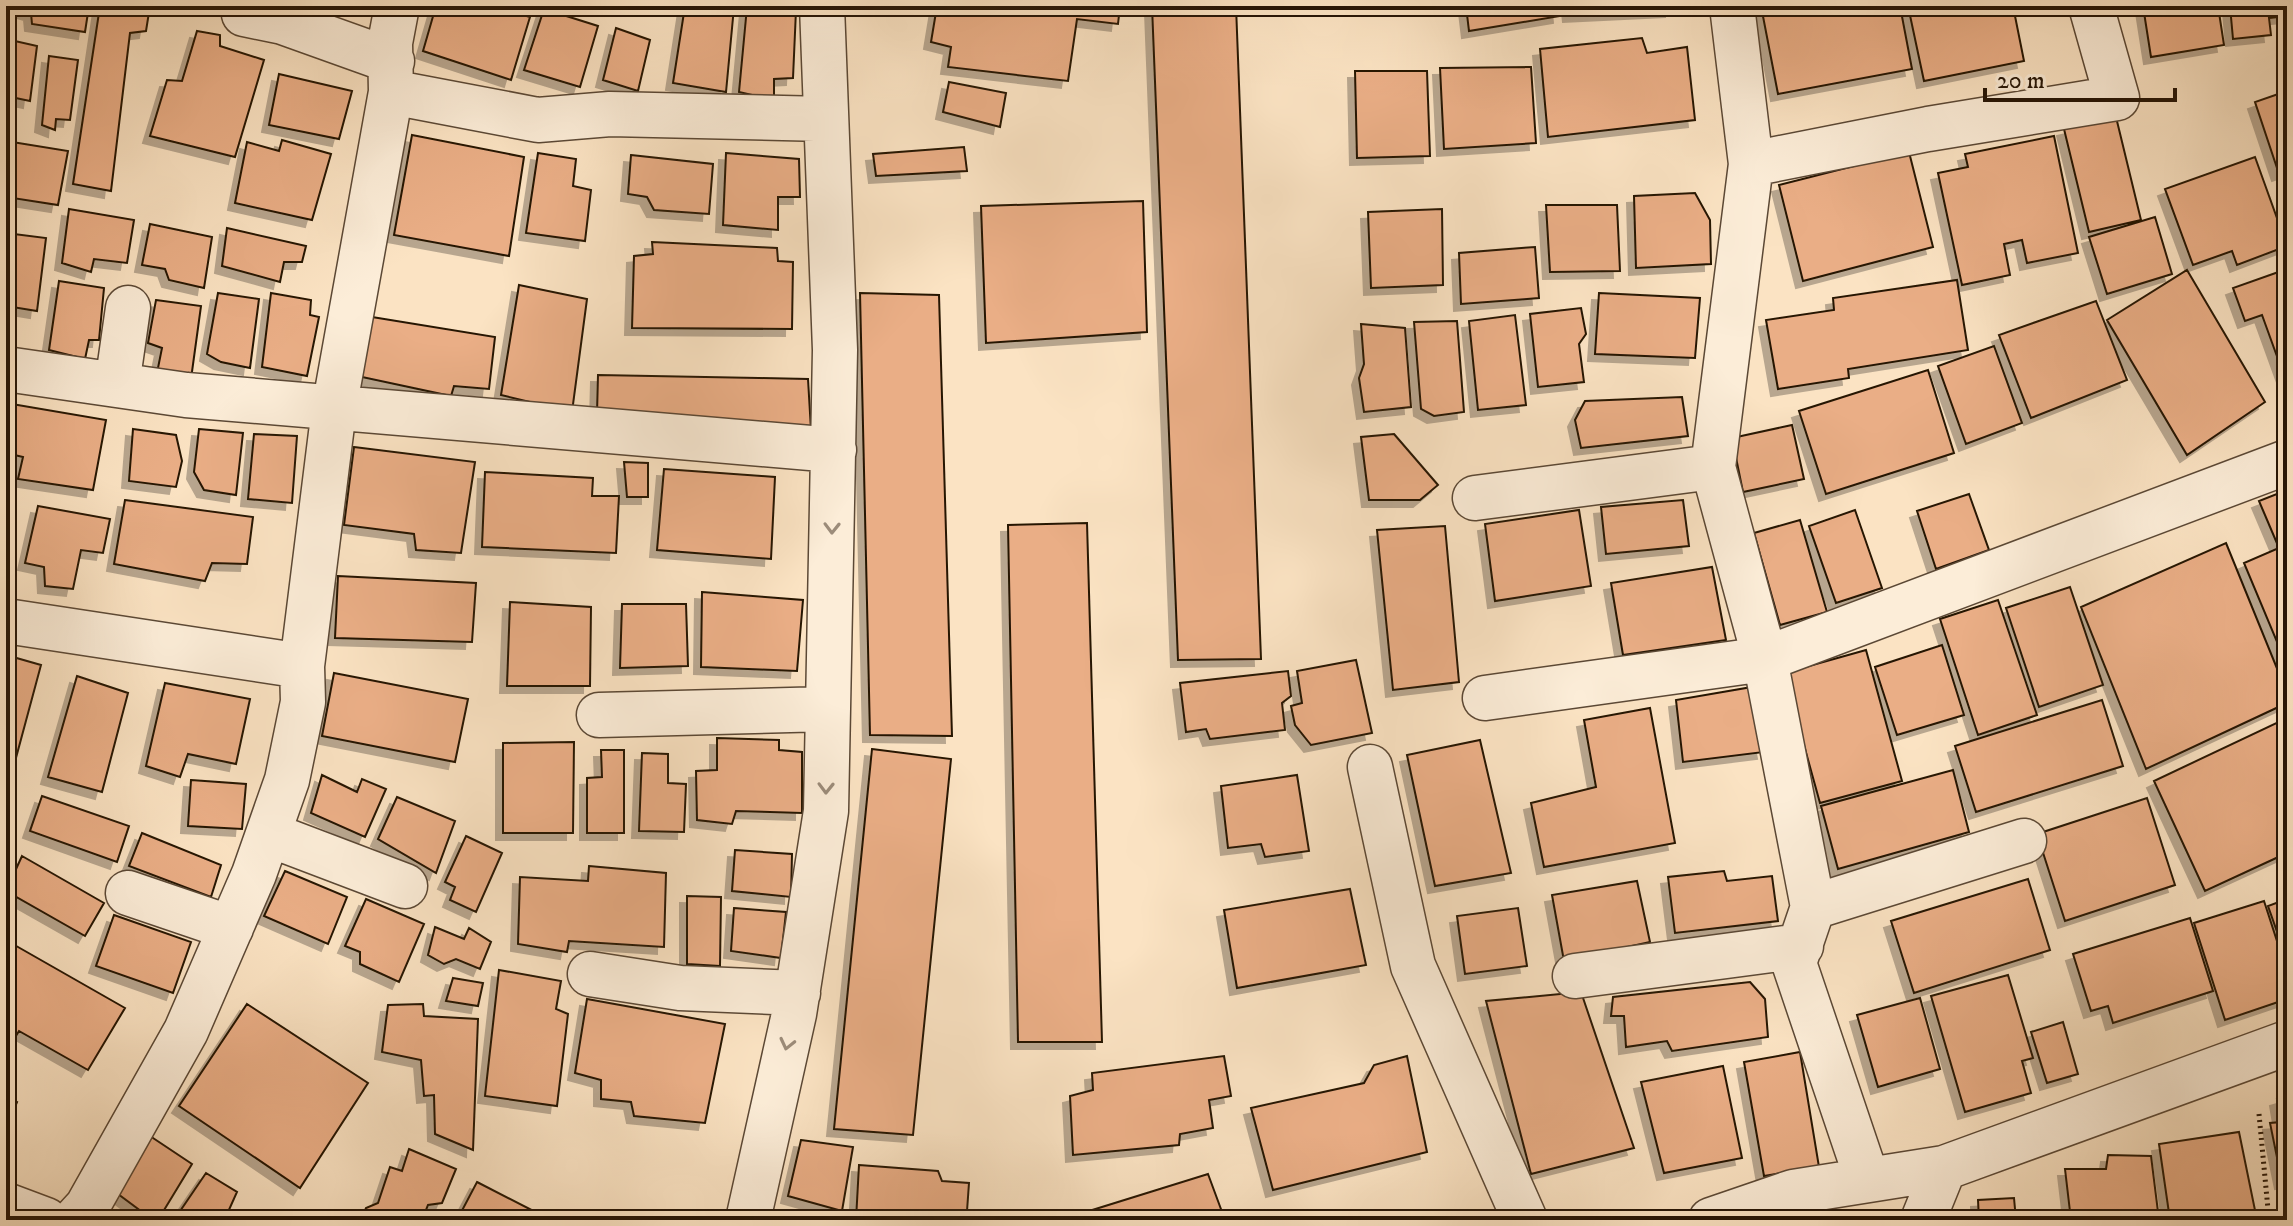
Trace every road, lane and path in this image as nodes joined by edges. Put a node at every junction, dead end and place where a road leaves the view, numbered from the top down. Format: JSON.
{"nodes":[{"id":1,"x":397,"y":6,"type":"edge"},
{"id":2,"x":822,"y":6,"type":"edge"},
{"id":3,"x":1732,"y":6,"type":"edge"},
{"id":4,"x":2091,"y":6,"type":"edge"},
{"id":5,"x":244,"y":14,"type":"dead end"},
{"id":6,"x":391,"y":77,"type":"junction"},
{"id":7,"x":825,"y":119,"type":"junction"},
{"id":8,"x":1751,"y":164,"type":"junction"},
{"id":9,"x":128,"y":308,"type":"dead end"},
{"id":10,"x":6,"y":369,"type":"edge"},
{"id":11,"x":117,"y":385,"type":"junction"},
{"id":12,"x":334,"y":409,"type":"junction"},
{"id":13,"x":834,"y":450,"type":"junction"},
{"id":14,"x":2287,"y":462,"type":"edge"},
{"id":15,"x":1713,"y":467,"type":"junction"},
{"id":16,"x":1475,"y":498,"type":"dead end"},
{"id":17,"x":6,"y":621,"type":"edge"},
{"id":18,"x":1765,"y":659,"type":"junction"},
{"id":19,"x":302,"y":666,"type":"junction"},
{"id":20,"x":1485,"y":698,"type":"dead end"},
{"id":21,"x":828,"y":709,"type":"junction"},
{"id":22,"x":599,"y":715,"type":"dead end"},
{"id":23,"x":1370,"y":767,"type":"dead end"},
{"id":24,"x":268,"y":834,"type":"junction"},
{"id":25,"x":2024,"y":841,"type":"dead end"},
{"id":26,"x":405,"y":886,"type":"dead end"},
{"id":27,"x":128,"y":893,"type":"dead end"},
{"id":28,"x":1807,"y":927,"type":"junction"},
{"id":29,"x":231,"y":928,"type":"junction"},
{"id":30,"x":590,"y":974,"type":"dead end"},
{"id":31,"x":1575,"y":976,"type":"dead end"},
{"id":32,"x":798,"y":993,"type":"junction"},
{"id":33,"x":2270,"y":1048,"type":"edge"},
{"id":34,"x":1944,"y":1168,"type":"junction"},
{"id":35,"x":1867,"y":1179,"type":"junction"},
{"id":36,"x":6,"y":1205,"type":"edge"},
{"id":37,"x":46,"y":1220,"type":"edge"},
{"id":38,"x":75,"y":1220,"type":"edge"},
{"id":39,"x":748,"y":1220,"type":"edge"},
{"id":40,"x":1525,"y":1220,"type":"edge"},
{"id":41,"x":1711,"y":1220,"type":"edge"},
{"id":42,"x":1923,"y":1220,"type":"edge"},
{"id":43,"x":2269,"y":1220,"type":"edge"}],
"edges":[{"from":1,"to":6,"type":"street"},
{"from":2,"to":7,"type":"street"},
{"from":3,"to":8,"type":"street"},
{"from":4,"to":8,"type":"street"},
{"from":5,"to":6,"type":"street"},
{"from":6,"to":7,"type":"street"},
{"from":6,"to":12,"type":"street"},
{"from":7,"to":13,"type":"street"},
{"from":8,"to":15,"type":"street"},
{"from":9,"to":11,"type":"street"},
{"from":10,"to":11,"type":"street"},
{"from":11,"to":12,"type":"street"},
{"from":12,"to":13,"type":"street"},
{"from":12,"to":19,"type":"street"},
{"from":13,"to":21,"type":"street","one_way":true},
{"from":14,"to":18,"type":"street"},
{"from":15,"to":16,"type":"street"},
{"from":15,"to":18,"type":"street"},
{"from":17,"to":19,"type":"street"},
{"from":18,"to":20,"type":"street"},
{"from":18,"to":28,"type":"street"},
{"from":19,"to":24,"type":"street"},
{"from":21,"to":22,"type":"street"},
{"from":21,"to":32,"type":"street","one_way":true},
{"from":23,"to":40,"type":"street"},
{"from":24,"to":26,"type":"street"},
{"from":24,"to":29,"type":"street"},
{"from":25,"to":28,"type":"street"},
{"from":27,"to":29,"type":"street"},
{"from":28,"to":31,"type":"street"},
{"from":28,"to":35,"type":"street"},
{"from":29,"to":38,"type":"street"},
{"from":30,"to":32,"type":"street"},
{"from":32,"to":39,"type":"street","one_way":true},
{"from":33,"to":34,"type":"street"},
{"from":33,"to":43,"type":"path"},
{"from":34,"to":35,"type":"street"},
{"from":34,"to":42,"type":"street"},
{"from":35,"to":41,"type":"street"},
{"from":36,"to":37,"type":"street"}]}
